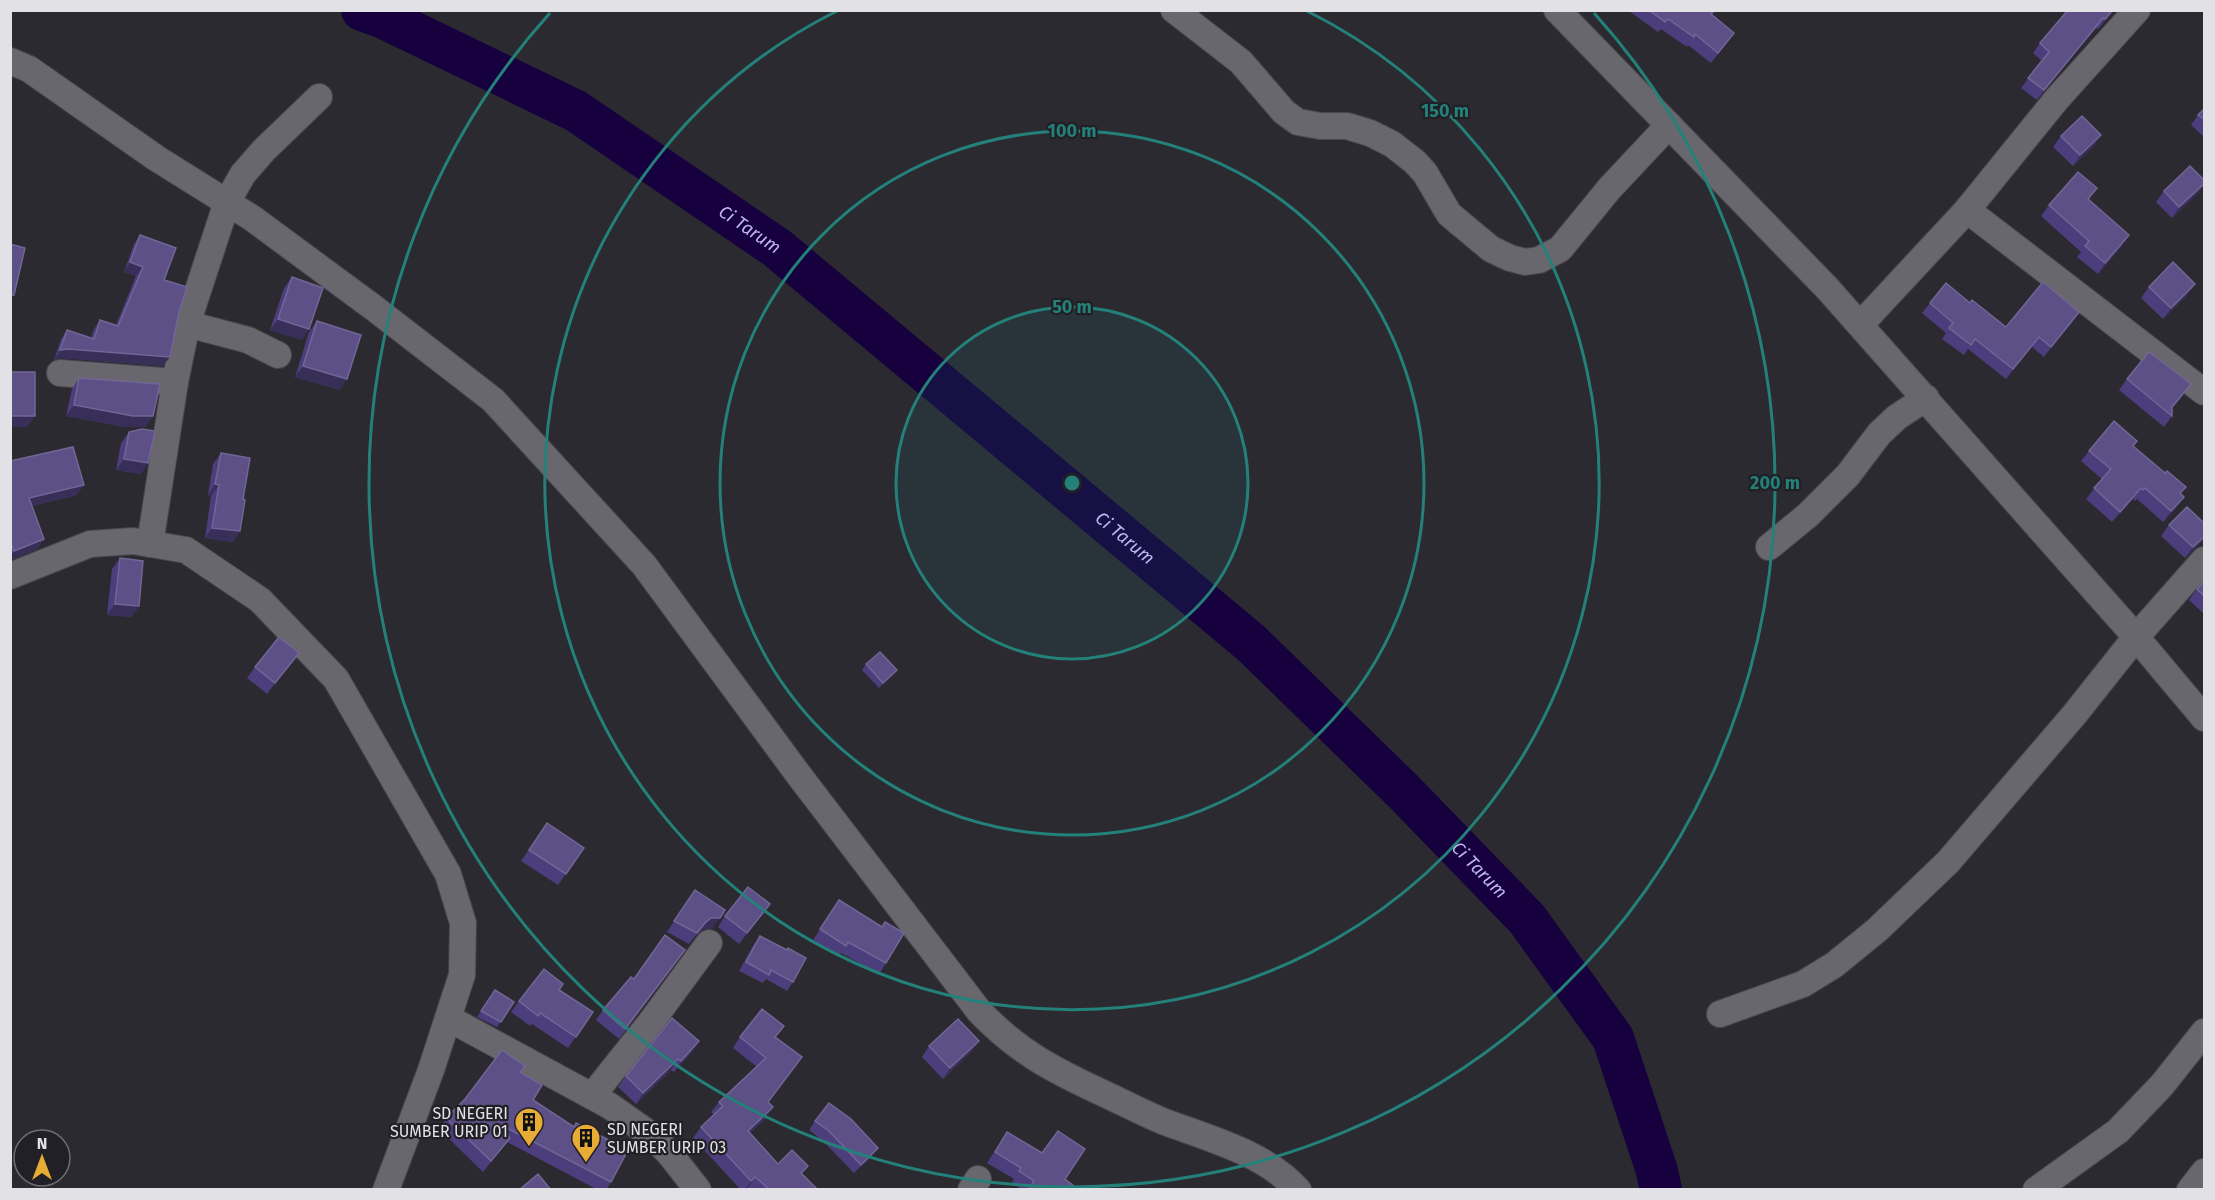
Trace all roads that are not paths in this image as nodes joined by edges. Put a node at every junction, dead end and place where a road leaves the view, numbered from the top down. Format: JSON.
{"nodes":[{"id":1,"x":1174,"y":10,"type":"edge"},
{"id":2,"x":1557,"y":10,"type":"edge"},
{"id":3,"x":2137,"y":10,"type":"edge"},
{"id":4,"x":10,"y":61,"type":"edge"},
{"id":5,"x":319,"y":97,"type":"dead end"},
{"id":6,"x":1669,"y":125,"type":"junction"},
{"id":7,"x":227,"y":202,"type":"junction"},
{"id":8,"x":1967,"y":210,"type":"junction"},
{"id":9,"x":188,"y":324,"type":"junction"},
{"id":10,"x":1860,"y":325,"type":"junction"},
{"id":11,"x":278,"y":355,"type":"dead end"},
{"id":12,"x":60,"y":373,"type":"dead end"},
{"id":13,"x":175,"y":382,"type":"junction"},
{"id":14,"x":2205,"y":392,"type":"edge"},
{"id":15,"x":1926,"y":398,"type":"junction"},
{"id":16,"x":150,"y":544,"type":"junction"},
{"id":17,"x":1769,"y":547,"type":"dead end"},
{"id":18,"x":2205,"y":560,"type":"edge"},
{"id":19,"x":10,"y":576,"type":"edge"},
{"id":20,"x":2136,"y":637,"type":"junction"},
{"id":21,"x":2205,"y":718,"type":"edge"},
{"id":22,"x":709,"y":943,"type":"dead end"},
{"id":23,"x":1720,"y":1014,"type":"dead end"},
{"id":24,"x":448,"y":1018,"type":"junction"},
{"id":25,"x":2205,"y":1032,"type":"edge"},
{"id":26,"x":592,"y":1096,"type":"junction"},
{"id":27,"x":2205,"y":1172,"type":"edge"},
{"id":28,"x":386,"y":1190,"type":"edge"},
{"id":29,"x":698,"y":1190,"type":"edge"},
{"id":30,"x":1298,"y":1190,"type":"edge"},
{"id":31,"x":2036,"y":1190,"type":"edge"},
{"id":32,"x":2190,"y":1190,"type":"edge"}],
"edges":[{"from":1,"to":6,"type":"street"},
{"from":2,"to":6,"type":"street"},
{"from":3,"to":8,"type":"street"},
{"from":4,"to":7,"type":"street"},
{"from":5,"to":7,"type":"street"},
{"from":6,"to":10,"type":"street"},
{"from":7,"to":9,"type":"street"},
{"from":7,"to":30,"type":"street"},
{"from":8,"to":10,"type":"street"},
{"from":8,"to":14,"type":"street"},
{"from":9,"to":11,"type":"street"},
{"from":9,"to":13,"type":"street"},
{"from":10,"to":15,"type":"street"},
{"from":12,"to":13,"type":"street"},
{"from":13,"to":16,"type":"street"},
{"from":15,"to":17,"type":"street"},
{"from":15,"to":20,"type":"street"},
{"from":16,"to":19,"type":"street"},
{"from":16,"to":24,"type":"street"},
{"from":18,"to":20,"type":"street"},
{"from":20,"to":21,"type":"street"},
{"from":20,"to":23,"type":"street"},
{"from":22,"to":26,"type":"street"},
{"from":24,"to":26,"type":"street"},
{"from":24,"to":28,"type":"street"},
{"from":25,"to":31,"type":"street"},
{"from":26,"to":29,"type":"street"},
{"from":27,"to":32,"type":"street"}]}
